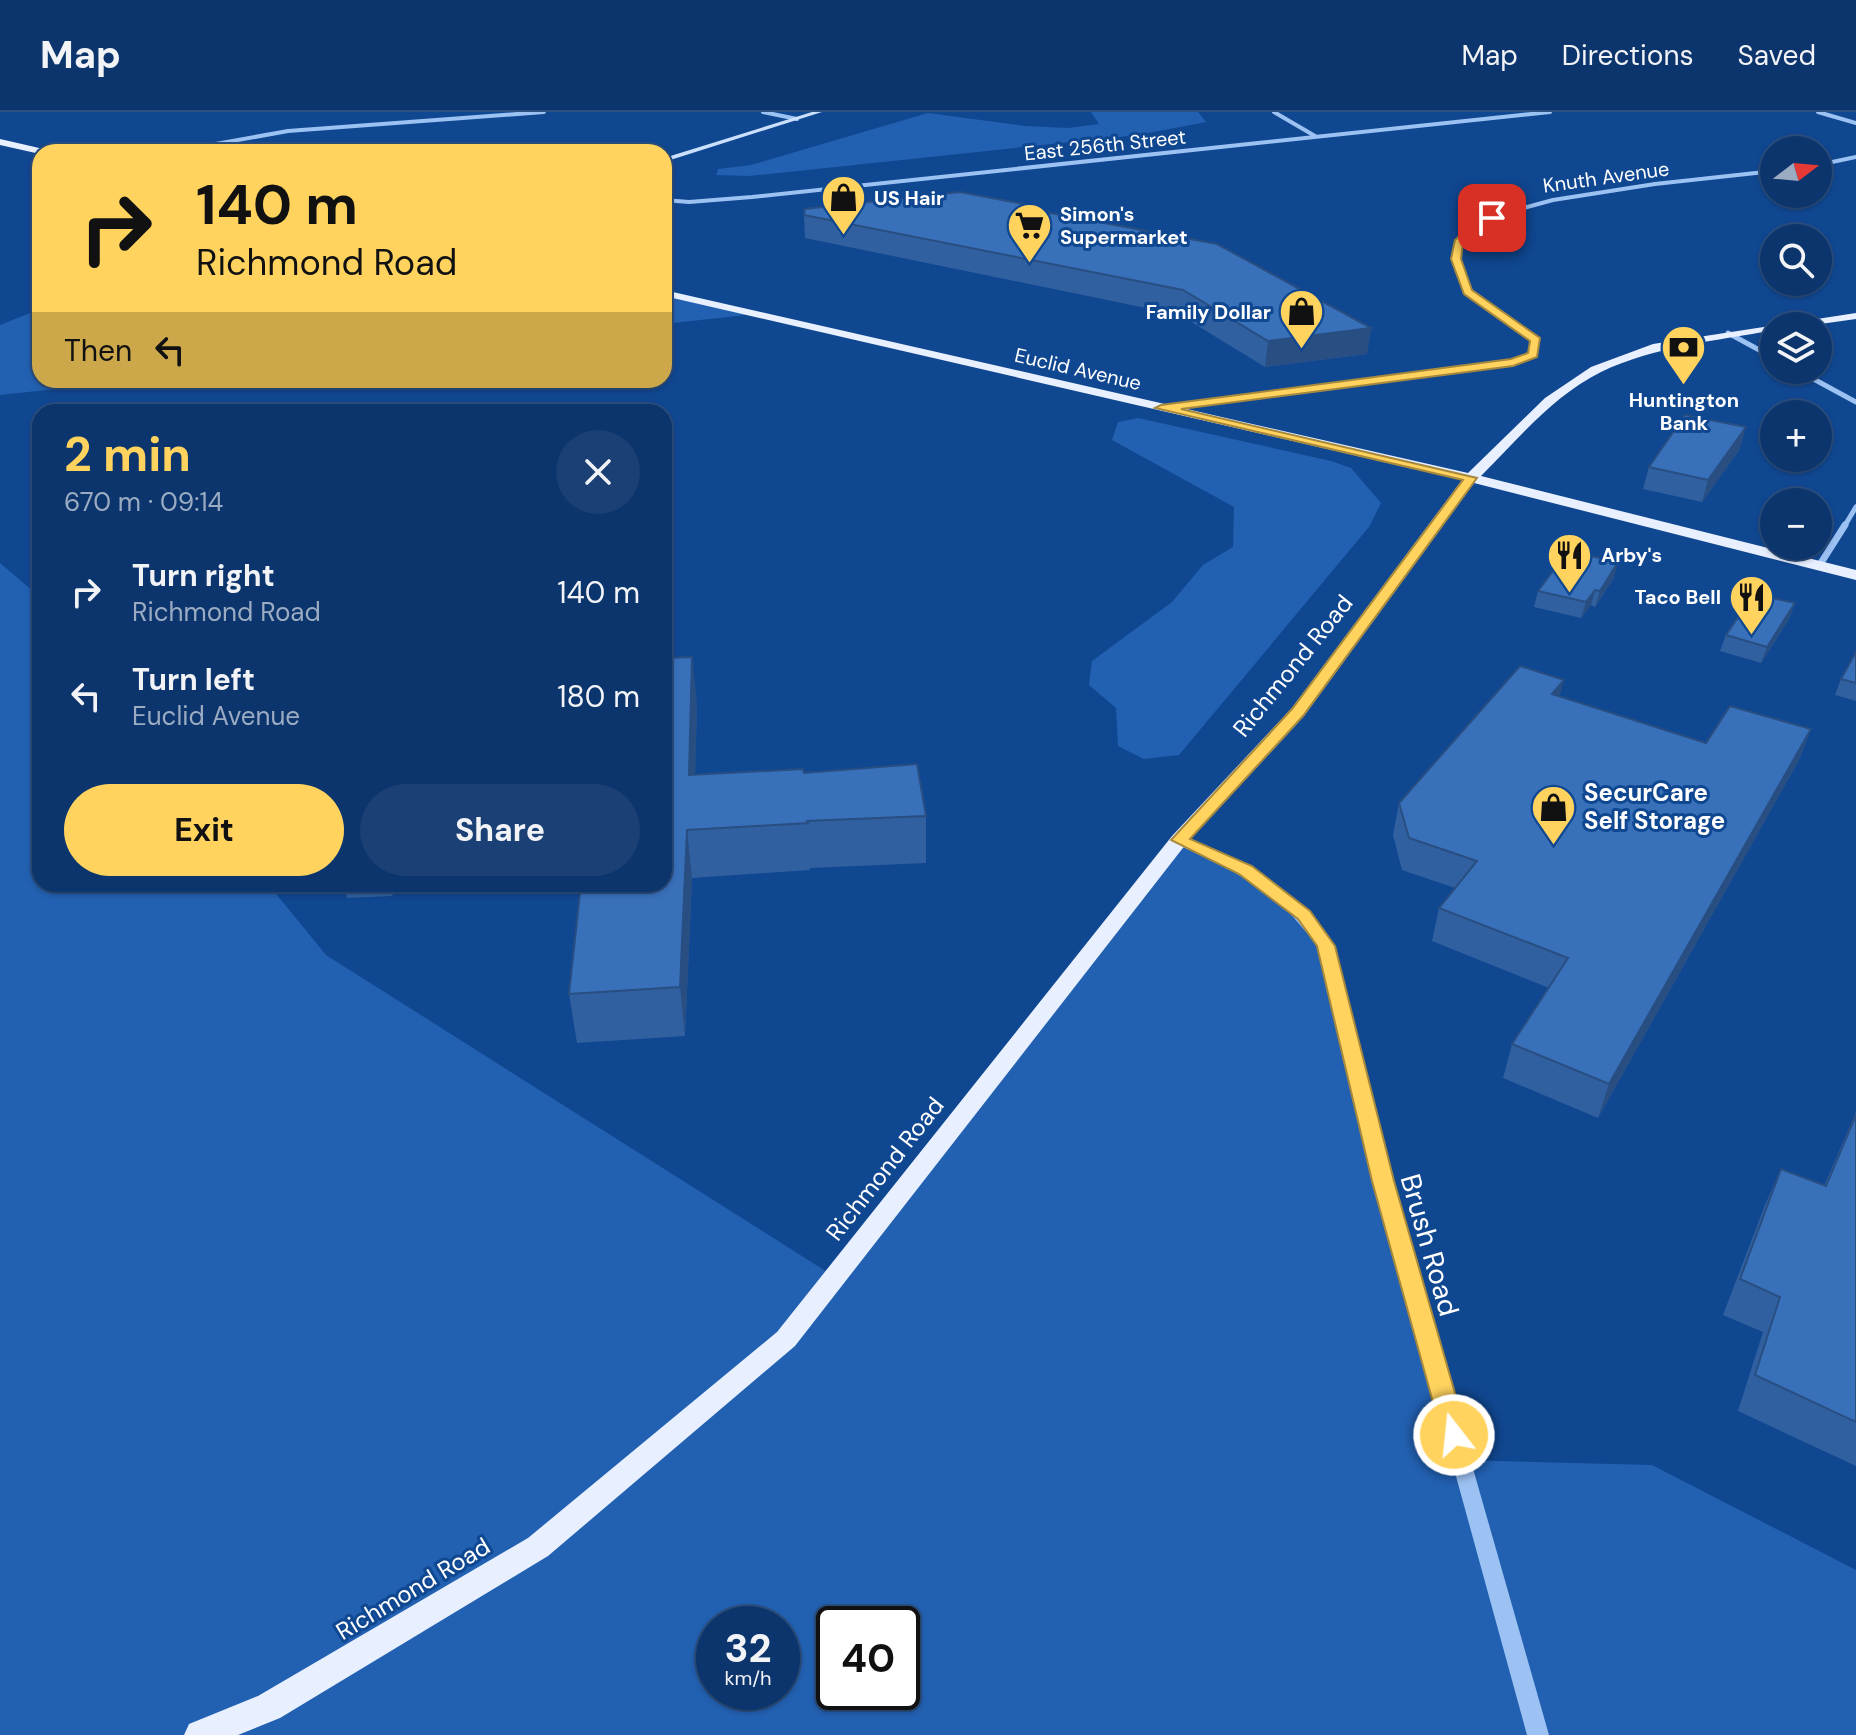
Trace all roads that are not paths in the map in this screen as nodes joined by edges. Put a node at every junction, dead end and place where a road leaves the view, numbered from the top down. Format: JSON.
{"nodes":[{"id":1,"x":544,"y":112,"type":"edge"},
{"id":2,"x":763,"y":112,"type":"edge"},
{"id":3,"x":819,"y":112,"type":"edge"},
{"id":4,"x":1274,"y":112,"type":"edge"},
{"id":5,"x":1550,"y":112,"type":"edge"},
{"id":6,"x":1818,"y":112,"type":"edge"},
{"id":7,"x":1527,"y":113,"type":"edge"},
{"id":8,"x":797,"y":119,"type":"junction"},
{"id":9,"x":1856,"y":123,"type":"edge"},
{"id":10,"x":1316,"y":136,"type":"junction"},
{"id":11,"x":0,"y":142,"type":"edge"},
{"id":12,"x":216,"y":144,"type":"edge"},
{"id":13,"x":32,"y":149,"type":"edge"},
{"id":14,"x":1856,"y":157,"type":"edge"},
{"id":15,"x":672,"y":158,"type":"edge"},
{"id":16,"x":1832,"y":162,"type":"edge"},
{"id":17,"x":1760,"y":173,"type":"edge"},
{"id":18,"x":672,"y":201,"type":"edge"},
{"id":19,"x":672,"y":295,"type":"edge"},
{"id":20,"x":1856,"y":316,"type":"edge"},
{"id":21,"x":1832,"y":319,"type":"edge"},
{"id":22,"x":1760,"y":329,"type":"edge"},
{"id":23,"x":1728,"y":333,"type":"junction"},
{"id":24,"x":1760,"y":350,"type":"edge"},
{"id":25,"x":1823,"y":384,"type":"edge"},
{"id":26,"x":1856,"y":402,"type":"edge"},
{"id":27,"x":1161,"y":408,"type":"junction"},
{"id":28,"x":1471,"y":478,"type":"junction"},
{"id":29,"x":1856,"y":507,"type":"edge"},
{"id":30,"x":1819,"y":566,"type":"junction"},
{"id":31,"x":1856,"y":575,"type":"edge"},
{"id":32,"x":1179,"y":840,"type":"junction"},
{"id":33,"x":200,"y":1735,"type":"edge"},
{"id":34,"x":1538,"y":1735,"type":"edge"}],
"edges":[{"from":1,"to":12,"type":"street"},
{"from":2,"to":8,"type":"street"},
{"from":3,"to":8,"type":"main road"},
{"from":4,"to":10,"type":"street"},
{"from":5,"to":7,"type":"street","name":"East 256th Street"},
{"from":6,"to":9,"type":"street"},
{"from":7,"to":10,"type":"street","name":"East 256th Street"},
{"from":8,"to":15,"type":"main road"},
{"from":10,"to":18,"type":"street","name":"East 256th Street"},
{"from":11,"to":13,"type":"main road"},
{"from":14,"to":16,"type":"street"},
{"from":17,"to":27,"type":"street","name":"Knuth Avenue"},
{"from":19,"to":27,"type":"main road","name":"Euclid Avenue"},
{"from":20,"to":21,"type":"main road"},
{"from":22,"to":23,"type":"main road","name":"Richmond Road"},
{"from":23,"to":24,"type":"street"},
{"from":23,"to":28,"type":"main road","name":"Richmond Road"},
{"from":25,"to":26,"type":"street"},
{"from":27,"to":28,"type":"main road","name":"Euclid Avenue"},
{"from":28,"to":30,"type":"main road","name":"Euclid Avenue"},
{"from":28,"to":32,"type":"main road","name":"Richmond Road"},
{"from":29,"to":30,"type":"street"},
{"from":30,"to":31,"type":"main road","name":"Euclid Avenue"},
{"from":32,"to":33,"type":"main road","name":"Richmond Road"},
{"from":32,"to":34,"type":"street","name":"Brush Road"}]}
